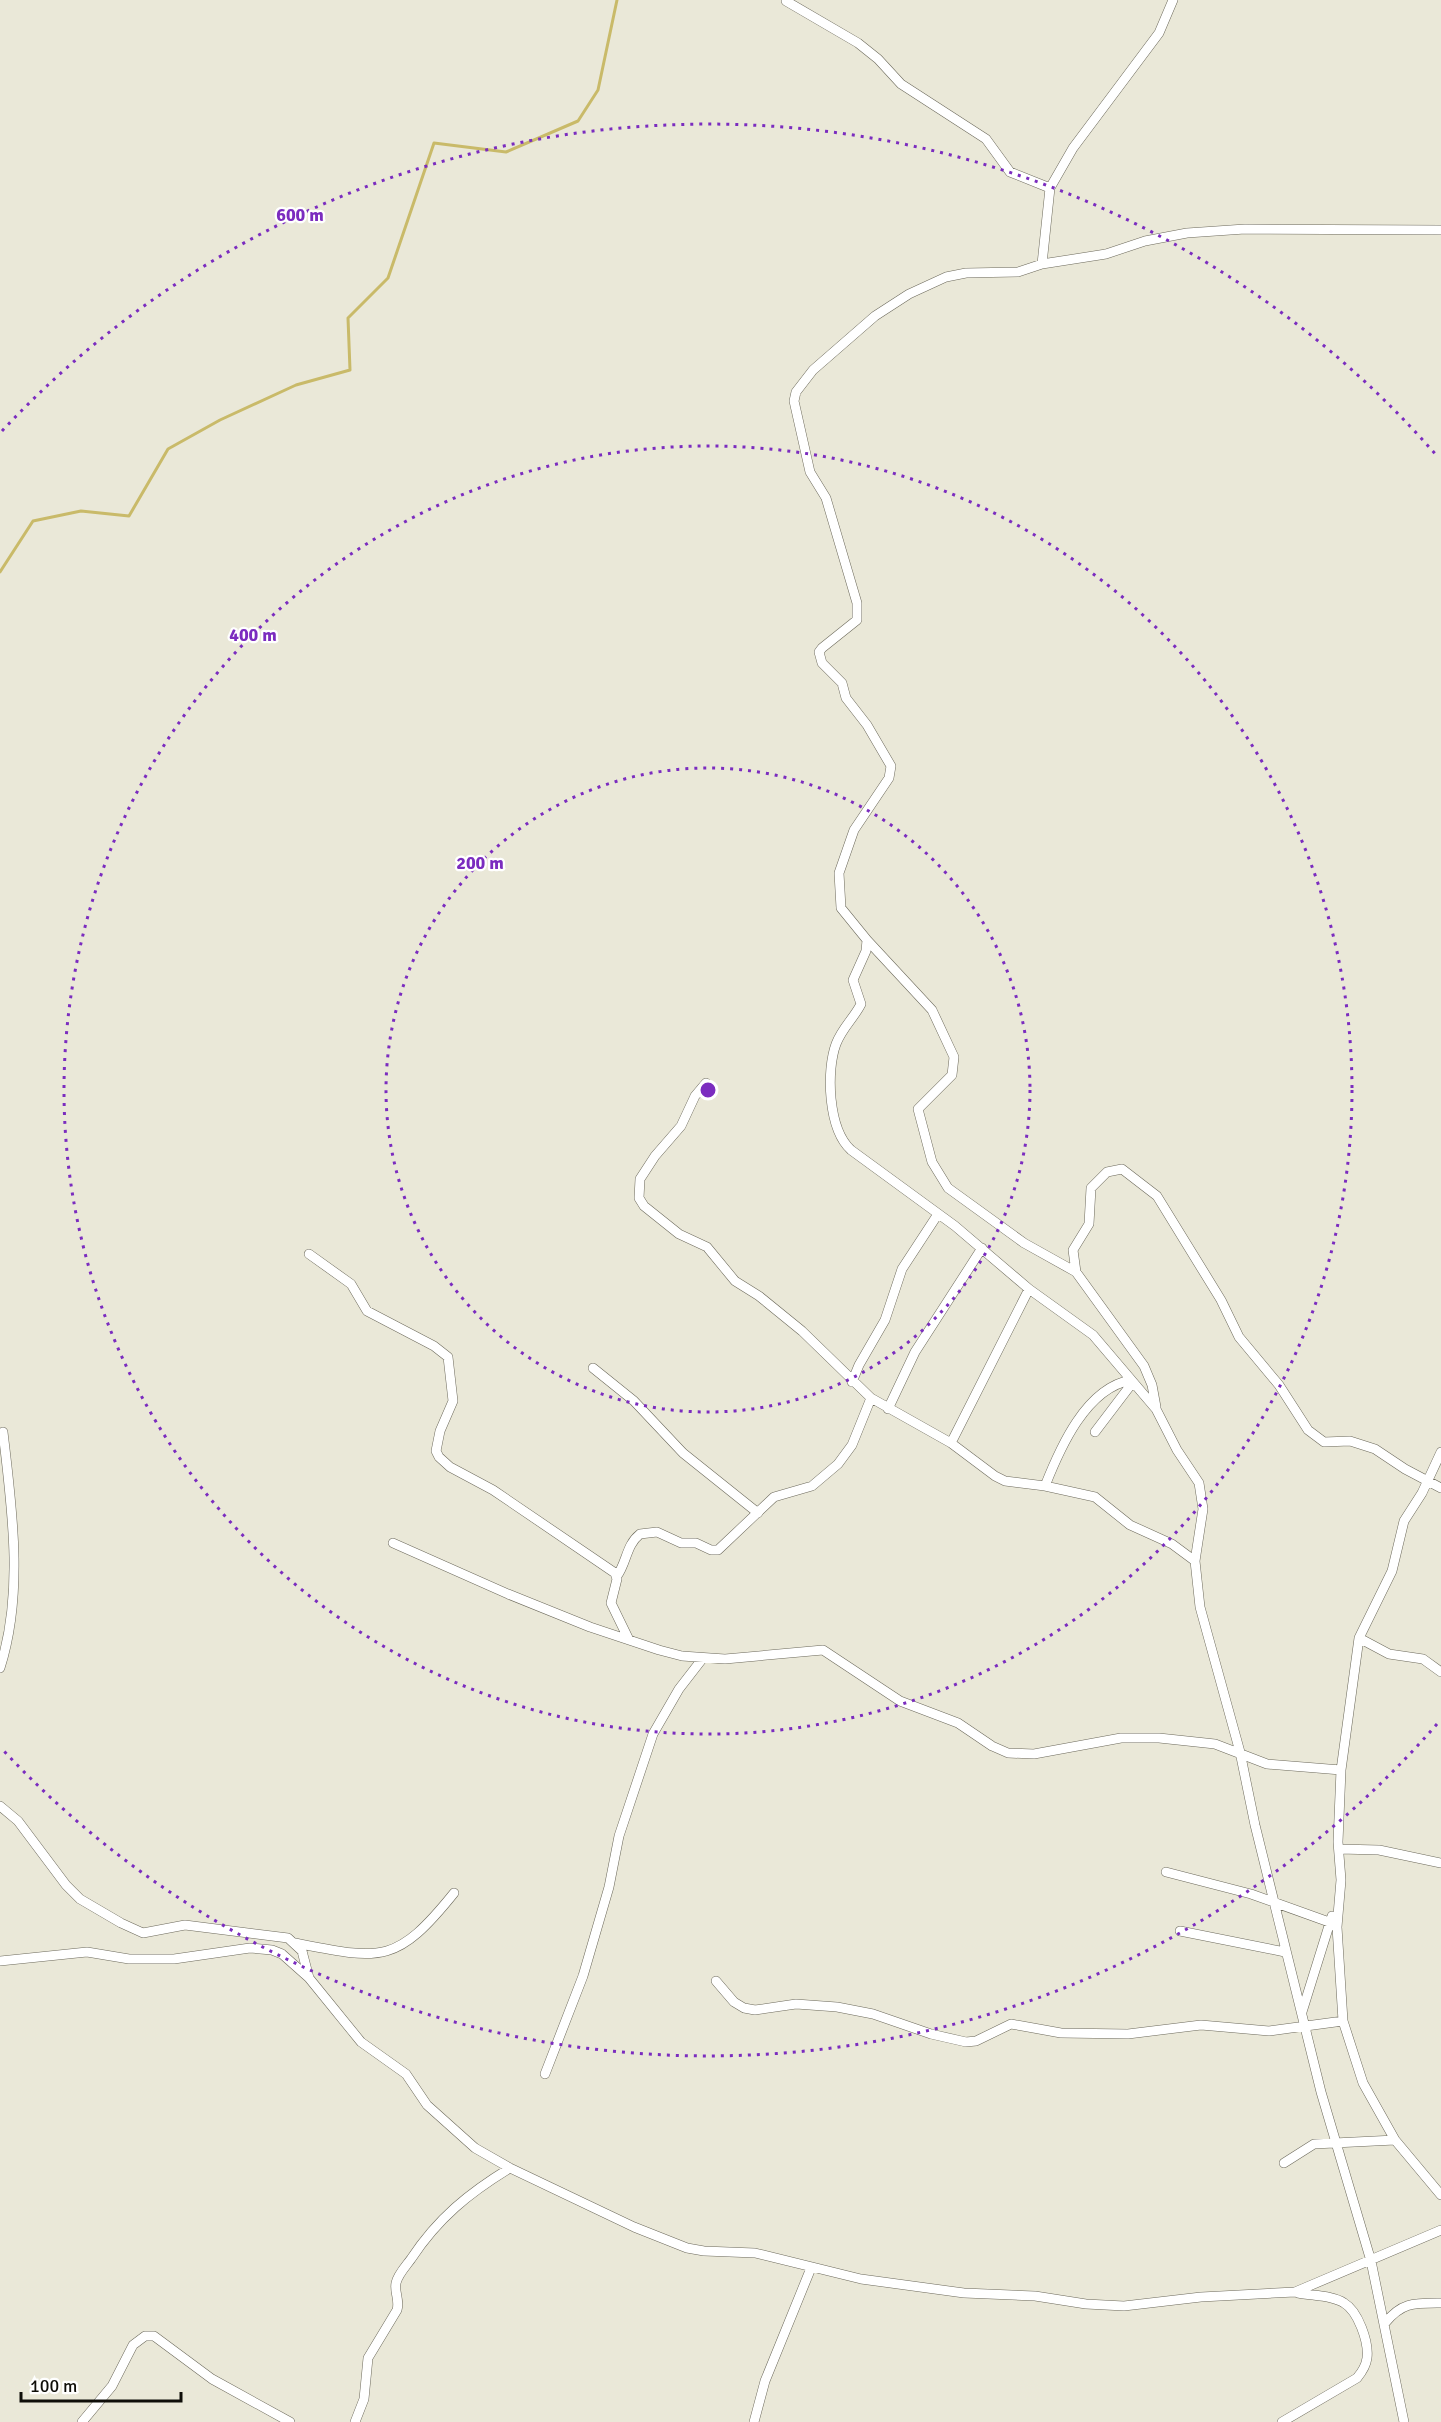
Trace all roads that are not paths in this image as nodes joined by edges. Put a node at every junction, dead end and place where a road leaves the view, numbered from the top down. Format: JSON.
{"nodes":[{"id":1,"x":1173,"y":0,"type":"edge"},
{"id":2,"x":786,"y":2,"type":"edge"},
{"id":3,"x":1050,"y":188,"type":"junction"},
{"id":4,"x":1441,"y":230,"type":"edge"},
{"id":5,"x":1042,"y":264,"type":"junction"},
{"id":6,"x":867,"y":940,"type":"junction"},
{"id":7,"x":706,"y":1083,"type":"dead end"},
{"id":8,"x":938,"y":1214,"type":"junction"},
{"id":9,"x":982,"y":1248,"type":"junction"},
{"id":10,"x":309,"y":1254,"type":"dead end"},
{"id":11,"x":1076,"y":1272,"type":"junction"},
{"id":12,"x":1029,"y":1289,"type":"junction"},
{"id":13,"x":592,"y":1368,"type":"dead end"},
{"id":14,"x":1132,"y":1381,"type":"junction"},
{"id":15,"x":852,"y":1382,"type":"junction"},
{"id":16,"x":871,"y":1398,"type":"junction"},
{"id":17,"x":888,"y":1409,"type":"junction"},
{"id":18,"x":1156,"y":1409,"type":"junction"},
{"id":19,"x":3,"y":1432,"type":"dead end"},
{"id":20,"x":1095,"y":1432,"type":"dead end"},
{"id":21,"x":951,"y":1443,"type":"junction"},
{"id":22,"x":1441,"y":1452,"type":"edge"},
{"id":23,"x":1428,"y":1482,"type":"junction"},
{"id":24,"x":1045,"y":1486,"type":"junction"},
{"id":25,"x":1441,"y":1488,"type":"edge"},
{"id":26,"x":758,"y":1513,"type":"junction"},
{"id":27,"x":393,"y":1543,"type":"dead end"},
{"id":28,"x":1195,"y":1561,"type":"junction"},
{"id":29,"x":617,"y":1576,"type":"junction"},
{"id":30,"x":1359,"y":1638,"type":"junction"},
{"id":31,"x":629,"y":1640,"type":"junction"},
{"id":32,"x":703,"y":1658,"type":"junction"},
{"id":33,"x":0,"y":1668,"type":"edge"},
{"id":34,"x":1441,"y":1672,"type":"edge"},
{"id":35,"x":1240,"y":1752,"type":"junction"},
{"id":36,"x":1341,"y":1770,"type":"junction"},
{"id":37,"x":0,"y":1806,"type":"edge"},
{"id":38,"x":1339,"y":1849,"type":"junction"},
{"id":39,"x":1441,"y":1863,"type":"edge"},
{"id":40,"x":1166,"y":1872,"type":"dead end"},
{"id":41,"x":454,"y":1893,"type":"dead end"},
{"id":42,"x":1340,"y":1895,"type":"junction"},
{"id":43,"x":1273,"y":1901,"type":"junction"},
{"id":44,"x":1329,"y":1922,"type":"junction"},
{"id":45,"x":1180,"y":1931,"type":"dead end"},
{"id":46,"x":295,"y":1943,"type":"junction"},
{"id":47,"x":1286,"y":1952,"type":"junction"},
{"id":48,"x":0,"y":1961,"type":"edge"},
{"id":49,"x":309,"y":1978,"type":"junction"},
{"id":50,"x":716,"y":1981,"type":"dead end"},
{"id":51,"x":1302,"y":2013,"type":"junction"},
{"id":52,"x":1343,"y":2022,"type":"junction"},
{"id":53,"x":1305,"y":2027,"type":"junction"},
{"id":54,"x":545,"y":2074,"type":"dead end"},
{"id":55,"x":1395,"y":2140,"type":"junction"},
{"id":56,"x":1335,"y":2142,"type":"junction"},
{"id":57,"x":1284,"y":2163,"type":"dead end"},
{"id":58,"x":510,"y":2168,"type":"junction"},
{"id":59,"x":1441,"y":2195,"type":"edge"},
{"id":60,"x":1441,"y":2230,"type":"edge"},
{"id":61,"x":1371,"y":2261,"type":"junction"},
{"id":62,"x":811,"y":2268,"type":"junction"},
{"id":63,"x":1296,"y":2292,"type":"junction"},
{"id":64,"x":1441,"y":2303,"type":"edge"},
{"id":65,"x":1385,"y":2323,"type":"junction"},
{"id":66,"x":82,"y":2422,"type":"edge"},
{"id":67,"x":290,"y":2422,"type":"edge"},
{"id":68,"x":355,"y":2422,"type":"edge"},
{"id":69,"x":754,"y":2422,"type":"edge"},
{"id":70,"x":1282,"y":2422,"type":"edge"},
{"id":71,"x":1404,"y":2422,"type":"edge"}],
"edges":[{"from":1,"to":3,"type":"street"},
{"from":2,"to":3,"type":"street"},
{"from":3,"to":5,"type":"street"},
{"from":4,"to":5,"type":"street"},
{"from":5,"to":6,"type":"street"},
{"from":6,"to":8,"type":"street"},
{"from":6,"to":11,"type":"street"},
{"from":7,"to":15,"type":"street"},
{"from":8,"to":9,"type":"street"},
{"from":8,"to":15,"type":"street"},
{"from":9,"to":12,"type":"street"},
{"from":9,"to":17,"type":"street"},
{"from":10,"to":29,"type":"street"},
{"from":11,"to":18,"type":"street"},
{"from":11,"to":23,"type":"street"},
{"from":12,"to":14,"type":"street"},
{"from":12,"to":21,"type":"street"},
{"from":13,"to":26,"type":"street"},
{"from":14,"to":18,"type":"street"},
{"from":14,"to":20,"type":"street"},
{"from":14,"to":24,"type":"street"},
{"from":15,"to":16,"type":"street"},
{"from":16,"to":17,"type":"street"},
{"from":16,"to":26,"type":"street"},
{"from":17,"to":21,"type":"street"},
{"from":18,"to":28,"type":"street"},
{"from":19,"to":33,"type":"street"},
{"from":21,"to":24,"type":"street"},
{"from":22,"to":23,"type":"street"},
{"from":23,"to":25,"type":"street"},
{"from":23,"to":30,"type":"street"},
{"from":24,"to":28,"type":"street"},
{"from":26,"to":29,"type":"street"},
{"from":27,"to":31,"type":"street"},
{"from":28,"to":35,"type":"street"},
{"from":29,"to":31,"type":"street"},
{"from":30,"to":34,"type":"street"},
{"from":30,"to":36,"type":"street"},
{"from":31,"to":32,"type":"street"},
{"from":32,"to":35,"type":"street"},
{"from":32,"to":54,"type":"street"},
{"from":35,"to":36,"type":"street"},
{"from":35,"to":43,"type":"street"},
{"from":36,"to":38,"type":"street"},
{"from":37,"to":46,"type":"street"},
{"from":38,"to":39,"type":"street"},
{"from":38,"to":42,"type":"street"},
{"from":40,"to":43,"type":"street"},
{"from":41,"to":46,"type":"street"},
{"from":42,"to":44,"type":"street"},
{"from":42,"to":52,"type":"street"},
{"from":43,"to":44,"type":"street"},
{"from":43,"to":47,"type":"street"},
{"from":44,"to":51,"type":"street"},
{"from":45,"to":47,"type":"street"},
{"from":46,"to":49,"type":"street"},
{"from":47,"to":51,"type":"street"},
{"from":48,"to":49,"type":"street"},
{"from":49,"to":58,"type":"street"},
{"from":50,"to":53,"type":"street"},
{"from":51,"to":53,"type":"street"},
{"from":52,"to":53,"type":"street"},
{"from":52,"to":55,"type":"street"},
{"from":53,"to":56,"type":"street"},
{"from":55,"to":56,"type":"street"},
{"from":55,"to":59,"type":"street"},
{"from":56,"to":57,"type":"street"},
{"from":56,"to":61,"type":"street"},
{"from":58,"to":62,"type":"street"},
{"from":58,"to":68,"type":"street"},
{"from":60,"to":61,"type":"street"},
{"from":61,"to":63,"type":"street"},
{"from":61,"to":65,"type":"street"},
{"from":62,"to":63,"type":"street"},
{"from":62,"to":69,"type":"street"},
{"from":63,"to":70,"type":"street"},
{"from":64,"to":65,"type":"street"},
{"from":65,"to":71,"type":"street"},
{"from":66,"to":67,"type":"street"}]}
